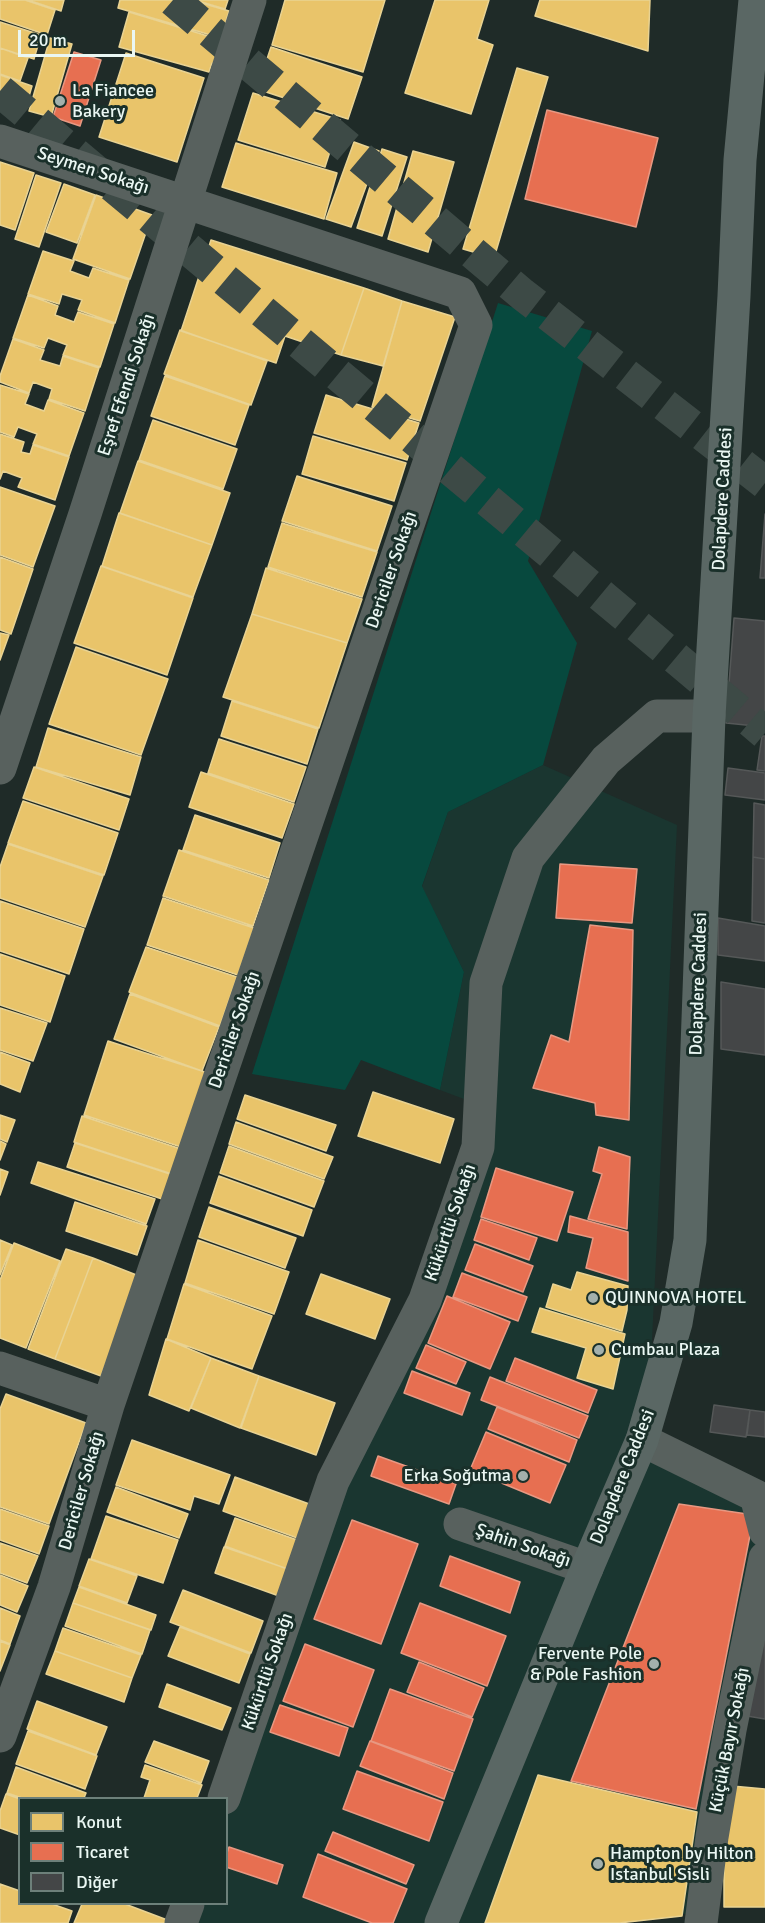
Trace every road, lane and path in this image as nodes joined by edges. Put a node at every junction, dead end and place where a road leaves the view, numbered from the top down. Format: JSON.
{"nodes":[{"id":1,"x":250,"y":0,"type":"edge"},
{"id":2,"x":755,"y":0,"type":"edge"},
{"id":3,"x":0,"y":141,"type":"edge"},
{"id":4,"x":185,"y":202,"type":"junction"},
{"id":5,"x":709,"y":716,"type":"junction"},
{"id":6,"x":0,"y":768,"type":"edge"},
{"id":7,"x":0,"y":1368,"type":"edge"},
{"id":8,"x":108,"y":1405,"type":"junction"},
{"id":9,"x":642,"y":1440,"type":"junction"},
{"id":10,"x":460,"y":1524,"type":"dead end"},
{"id":11,"x":765,"y":1531,"type":"edge"},
{"id":12,"x":765,"y":1558,"type":"edge"},
{"id":13,"x":587,"y":1568,"type":"junction"},
{"id":14,"x":0,"y":1736,"type":"edge"},
{"id":15,"x":224,"y":1797,"type":"edge"},
{"id":16,"x":188,"y":1905,"type":"edge"},
{"id":17,"x":181,"y":1923,"type":"edge"},
{"id":18,"x":441,"y":1923,"type":"edge"},
{"id":19,"x":701,"y":1923,"type":"edge"}],
"edges":[{"from":1,"to":4,"type":"street","name":"Eşref Efendi Sokağı"},
{"from":2,"to":5,"type":"main road","name":"Dolapdere Caddesi"},
{"from":3,"to":4,"type":"street","name":"Seymen Sokağı"},
{"from":4,"to":6,"type":"street","name":"Eşref Efendi Sokağı"},
{"from":4,"to":8,"type":"street","name":"Dericiler Sokağı"},
{"from":5,"to":9,"type":"main road","name":"Dolapdere Caddesi"},
{"from":5,"to":15,"type":"street","name":"Kükürtlü Sokağı"},
{"from":7,"to":8,"type":"street"},
{"from":8,"to":14,"type":"street","name":"Dericiler Sokağı"},
{"from":9,"to":11,"type":"street"},
{"from":9,"to":13,"type":"main road","name":"Dolapdere Caddesi"},
{"from":10,"to":13,"type":"street","name":"Şahin Sokağı"},
{"from":12,"to":19,"type":"street","name":"Küçük Bayır Sokağı"},
{"from":13,"to":18,"type":"main road","name":"Dolapdere Caddesi"},
{"from":16,"to":17,"type":"street"}]}
